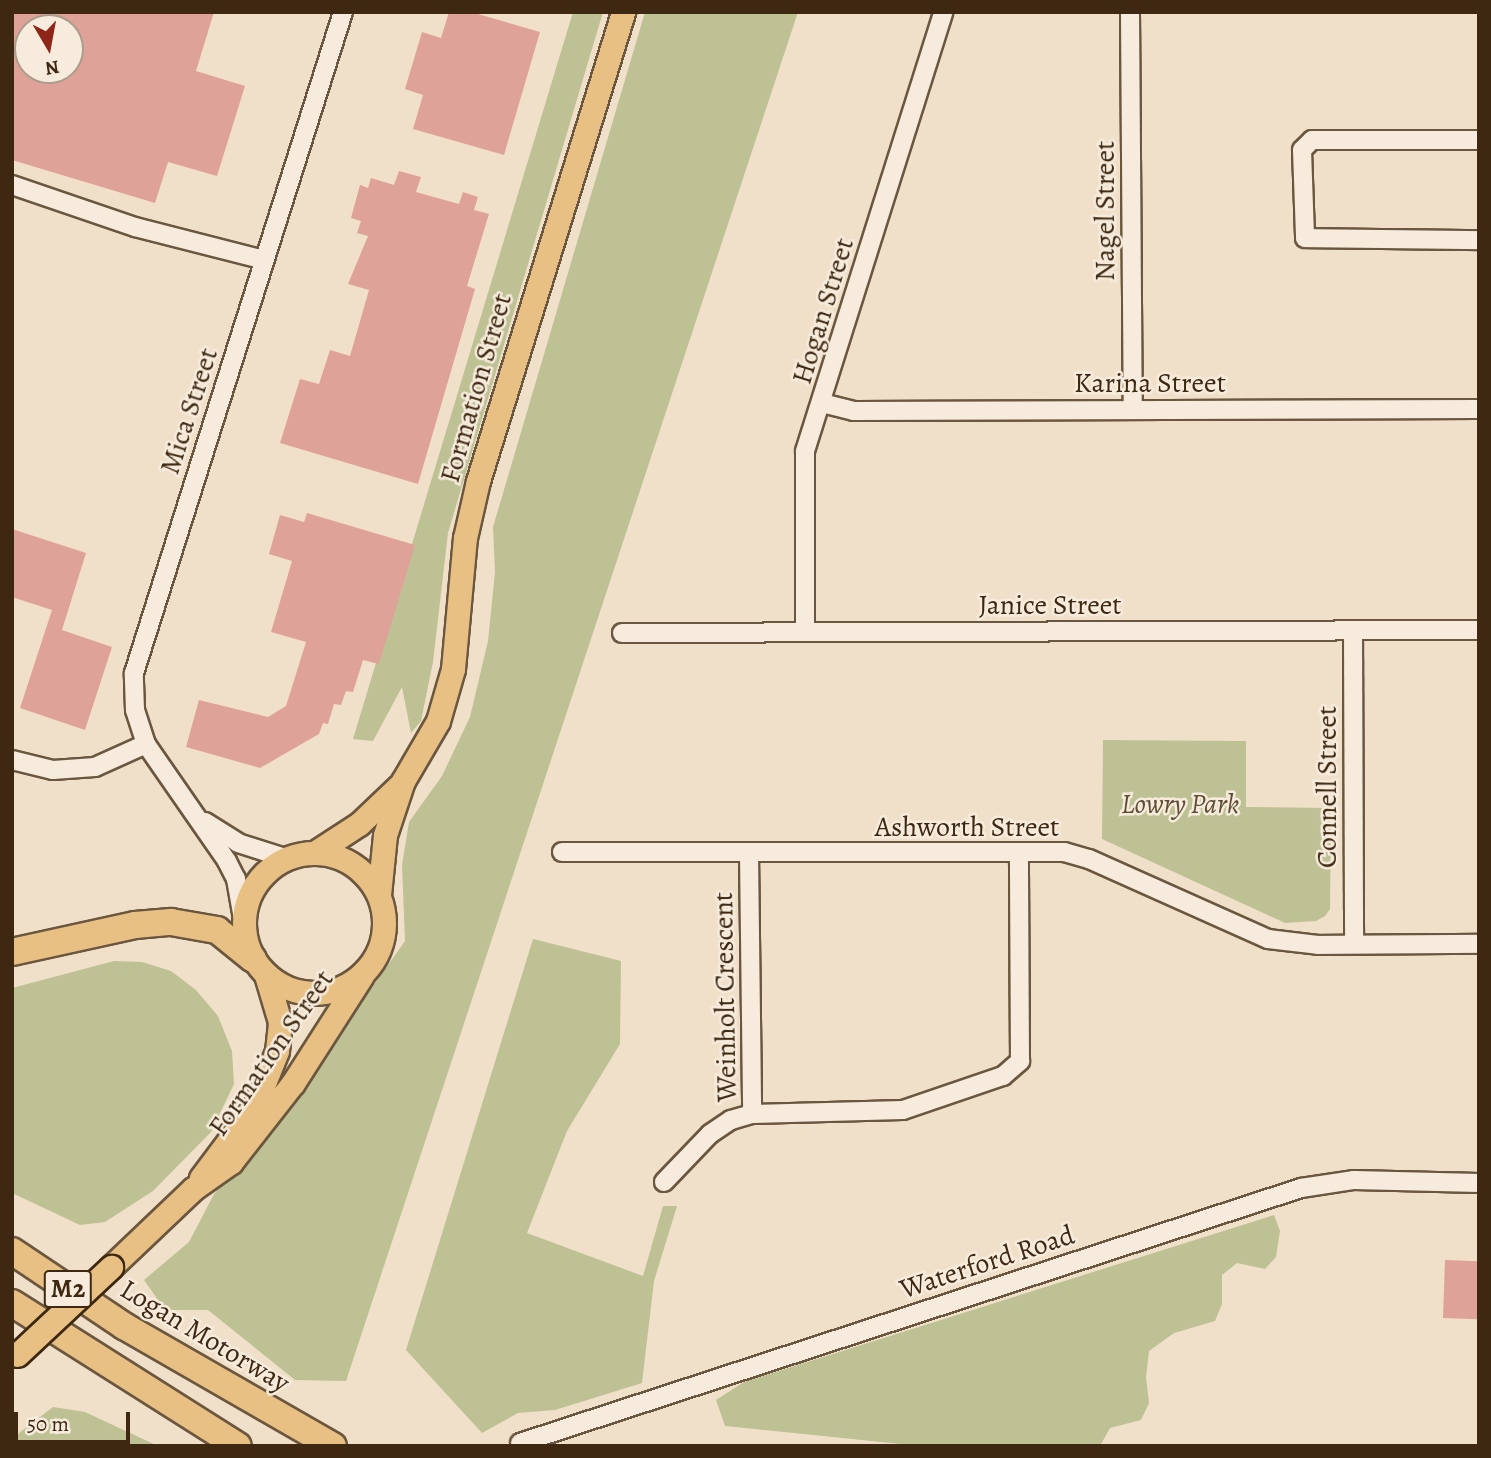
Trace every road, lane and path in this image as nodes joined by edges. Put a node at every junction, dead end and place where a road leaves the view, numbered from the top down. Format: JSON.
{"nodes":[{"id":1,"x":343,"y":12,"type":"edge"},
{"id":2,"x":623,"y":12,"type":"edge"},
{"id":3,"x":943,"y":12,"type":"edge"},
{"id":4,"x":1130,"y":12,"type":"edge"},
{"id":5,"x":1479,"y":140,"type":"edge"},
{"id":6,"x":12,"y":185,"type":"edge"},
{"id":7,"x":1479,"y":240,"type":"edge"},
{"id":8,"x":264,"y":260,"type":"junction"},
{"id":9,"x":822,"y":403,"type":"junction"},
{"id":10,"x":1479,"y":409,"type":"edge"},
{"id":11,"x":1133,"y":410,"type":"junction"},
{"id":12,"x":1353,"y":630,"type":"junction"},
{"id":13,"x":1479,"y":630,"type":"edge"},
{"id":14,"x":805,"y":632,"type":"junction"},
{"id":15,"x":622,"y":633,"type":"dead end"},
{"id":16,"x":146,"y":744,"type":"junction"},
{"id":17,"x":12,"y":760,"type":"edge"},
{"id":18,"x":403,"y":781,"type":"junction"},
{"id":19,"x":196,"y":816,"type":"junction"},
{"id":20,"x":316,"y":852,"type":"junction"},
{"id":21,"x":562,"y":852,"type":"dead end"},
{"id":22,"x":1019,"y":852,"type":"junction"},
{"id":23,"x":749,"y":854,"type":"junction"},
{"id":24,"x":285,"y":858,"type":"junction"},
{"id":25,"x":379,"y":895,"type":"junction"},
{"id":26,"x":243,"y":919,"type":"junction"},
{"id":27,"x":1354,"y":944,"type":"junction"},
{"id":28,"x":1479,"y":944,"type":"edge"},
{"id":29,"x":12,"y":952,"type":"edge"},
{"id":30,"x":259,"y":967,"type":"junction"},
{"id":31,"x":362,"y":974,"type":"junction"},
{"id":32,"x":752,"y":1114,"type":"junction"},
{"id":33,"x":664,"y":1182,"type":"dead end"},
{"id":34,"x":1479,"y":1183,"type":"edge"},
{"id":35,"x":193,"y":1189,"type":"junction"},
{"id":36,"x":12,"y":1235,"type":"edge"},
{"id":37,"x":12,"y":1251,"type":"edge"},
{"id":38,"x":13,"y":1303,"type":"edge"},
{"id":39,"x":152,"y":1338,"type":"junction"},
{"id":40,"x":14,"y":1360,"type":"edge"},
{"id":41,"x":520,"y":1443,"type":"dead end"},
{"id":42,"x":238,"y":1446,"type":"edge"},
{"id":43,"x":333,"y":1446,"type":"edge"}],
"edges":[{"from":1,"to":8,"type":"street","name":"Mica Street"},
{"from":2,"to":18,"type":"main road","name":"Formation Street"},
{"from":3,"to":9,"type":"street","name":"Hogan Street"},
{"from":4,"to":11,"type":"street","name":"Nagel Street"},
{"from":5,"to":7,"type":"street"},
{"from":6,"to":8,"type":"street"},
{"from":8,"to":16,"type":"street","name":"Mica Street"},
{"from":9,"to":11,"type":"street","name":"Karina Street"},
{"from":9,"to":14,"type":"street","name":"Hogan Street"},
{"from":10,"to":11,"type":"street","name":"Karina Street"},
{"from":12,"to":13,"type":"street","name":"Janice Street"},
{"from":12,"to":14,"type":"street","name":"Janice Street"},
{"from":12,"to":27,"type":"street","name":"Connell Street"},
{"from":14,"to":15,"type":"street","name":"Janice Street"},
{"from":16,"to":17,"type":"street"},
{"from":16,"to":19,"type":"street","name":"Mica Street"},
{"from":18,"to":20,"type":"main road","name":"Formation Street"},
{"from":18,"to":25,"type":"main road","name":"Formation Street"},
{"from":19,"to":24,"type":"street","name":"Mica Street"},
{"from":19,"to":26,"type":"street","name":"Mica Street"},
{"from":20,"to":24,"type":"main road"},
{"from":20,"to":25,"type":"main road"},
{"from":21,"to":23,"type":"street","name":"Ashworth Street"},
{"from":22,"to":23,"type":"street","name":"Ashworth Street"},
{"from":22,"to":27,"type":"street","name":"Ashworth Street"},
{"from":22,"to":32,"type":"street","name":"Weinholt Crescent"},
{"from":23,"to":32,"type":"street","name":"Weinholt Crescent"},
{"from":24,"to":26,"type":"main road"},
{"from":25,"to":31,"type":"main road"},
{"from":26,"to":30,"type":"main road"},
{"from":27,"to":28,"type":"street","name":"Ashworth Street"},
{"from":29,"to":30,"type":"highway"},
{"from":30,"to":31,"type":"main road"},
{"from":30,"to":35,"type":"main road","name":"Formation Street"},
{"from":31,"to":35,"type":"main road","name":"Formation Street"},
{"from":32,"to":33,"type":"street"},
{"from":34,"to":41,"type":"street","name":"Waterford Road"},
{"from":35,"to":40,"type":"main road","name":"Formation Street","bridge":true},
{"from":36,"to":39,"type":"highway"},
{"from":37,"to":39,"type":"highway","name":"Logan Motorway","number":"M2"},
{"from":38,"to":42,"type":"highway","number":"M2"},
{"from":39,"to":43,"type":"highway","name":"Logan Motorway","number":"M2"}]}
